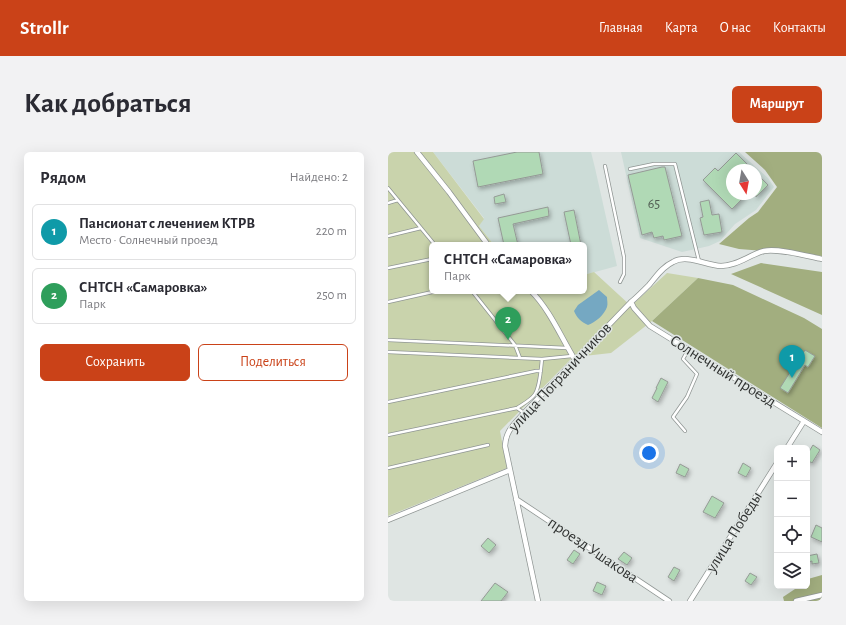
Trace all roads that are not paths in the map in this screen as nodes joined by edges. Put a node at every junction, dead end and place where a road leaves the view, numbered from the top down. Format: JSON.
{"nodes":[{"id":1,"x":417,"y":152,"type":"edge"},
{"id":2,"x":605,"y":166,"type":"dead end"},
{"id":3,"x":630,"y":169,"type":"dead end"},
{"id":4,"x":388,"y":188,"type":"edge"},
{"id":5,"x":398,"y":200,"type":"junction"},
{"id":6,"x":388,"y":203,"type":"edge"},
{"id":7,"x":421,"y":228,"type":"junction"},
{"id":8,"x":388,"y":236,"type":"edge"},
{"id":9,"x":433,"y":242,"type":"edge"},
{"id":10,"x":486,"y":242,"type":"edge"},
{"id":11,"x":822,"y":259,"type":"edge"},
{"id":12,"x":429,"y":260,"type":"edge"},
{"id":13,"x":699,"y":262,"type":"junction"},
{"id":14,"x":388,"y":268,"type":"edge"},
{"id":15,"x":620,"y":282,"type":"dead end"},
{"id":16,"x":429,"y":293,"type":"edge"},
{"id":17,"x":474,"y":294,"type":"edge"},
{"id":18,"x":534,"y":294,"type":"edge"},
{"id":19,"x":388,"y":302,"type":"edge"},
{"id":20,"x":631,"y":302,"type":"junction"},
{"id":21,"x":388,"y":340,"type":"edge"},
{"id":22,"x":515,"y":345,"type":"junction"},
{"id":23,"x":568,"y":348,"type":"junction"},
{"id":24,"x":688,"y":350,"type":"junction"},
{"id":25,"x":388,"y":352,"type":"edge"},
{"id":26,"x":520,"y":358,"type":"junction"},
{"id":27,"x":574,"y":358,"type":"junction"},
{"id":28,"x":542,"y":359,"type":"junction"},
{"id":29,"x":541,"y":371,"type":"junction"},
{"id":30,"x":388,"y":402,"type":"edge"},
{"id":31,"x":518,"y":408,"type":"junction"},
{"id":32,"x":524,"y":413,"type":"junction"},
{"id":33,"x":804,"y":421,"type":"junction"},
{"id":34,"x":685,"y":431,"type":"dead end"},
{"id":35,"x":822,"y":432,"type":"edge"},
{"id":36,"x":388,"y":435,"type":"edge"},
{"id":37,"x":488,"y":445,"type":"dead end"},
{"id":38,"x":788,"y":445,"type":"edge"},
{"id":39,"x":388,"y":468,"type":"edge"},
{"id":40,"x":774,"y":468,"type":"edge"},
{"id":41,"x":510,"y":470,"type":"junction"},
{"id":42,"x":516,"y":499,"type":"junction"},
{"id":43,"x":388,"y":520,"type":"edge"},
{"id":44,"x":822,"y":595,"type":"edge"},
{"id":45,"x":538,"y":601,"type":"edge"},
{"id":46,"x":670,"y":601,"type":"edge"},
{"id":47,"x":690,"y":601,"type":"edge"},
{"id":48,"x":796,"y":601,"type":"edge"}],
"edges":[{"from":1,"to":10,"type":"street"},
{"from":2,"to":15,"type":"lane"},
{"from":3,"to":13,"type":"lane"},
{"from":4,"to":5,"type":"lane"},
{"from":5,"to":6,"type":"lane"},
{"from":5,"to":7,"type":"lane"},
{"from":7,"to":8,"type":"lane"},
{"from":7,"to":9,"type":"lane"},
{"from":11,"to":13,"type":"street"},
{"from":12,"to":14,"type":"lane"},
{"from":13,"to":20,"type":"street","name":"улица Пограничников"},
{"from":16,"to":19,"type":"lane"},
{"from":17,"to":22,"type":"lane"},
{"from":18,"to":23,"type":"street"},
{"from":20,"to":24,"type":"street","name":"Солнечный проезд"},
{"from":20,"to":27,"type":"street","name":"улица Пограничников"},
{"from":21,"to":22,"type":"lane"},
{"from":22,"to":23,"type":"lane"},
{"from":22,"to":26,"type":"lane"},
{"from":23,"to":27,"type":"street"},
{"from":24,"to":33,"type":"street","name":"Солнечный проезд"},
{"from":24,"to":34,"type":"lane"},
{"from":25,"to":26,"type":"lane"},
{"from":26,"to":28,"type":"lane"},
{"from":27,"to":28,"type":"lane"},
{"from":27,"to":32,"type":"street","name":"улица Пограничников"},
{"from":28,"to":29,"type":"lane"},
{"from":29,"to":30,"type":"lane"},
{"from":29,"to":31,"type":"lane"},
{"from":31,"to":32,"type":"lane"},
{"from":31,"to":36,"type":"lane"},
{"from":32,"to":41,"type":"street","name":"улица Пограничников"},
{"from":33,"to":35,"type":"street","name":"Солнечный проезд"},
{"from":33,"to":38,"type":"street"},
{"from":37,"to":39,"type":"lane"},
{"from":40,"to":47,"type":"street","name":"улица Победы"},
{"from":41,"to":42,"type":"street","name":"улица Пограничников"},
{"from":41,"to":43,"type":"street"},
{"from":42,"to":45,"type":"street","name":"улица Пограничников"},
{"from":42,"to":46,"type":"street","name":"проезд Ушакова"},
{"from":44,"to":48,"type":"street"}]}
